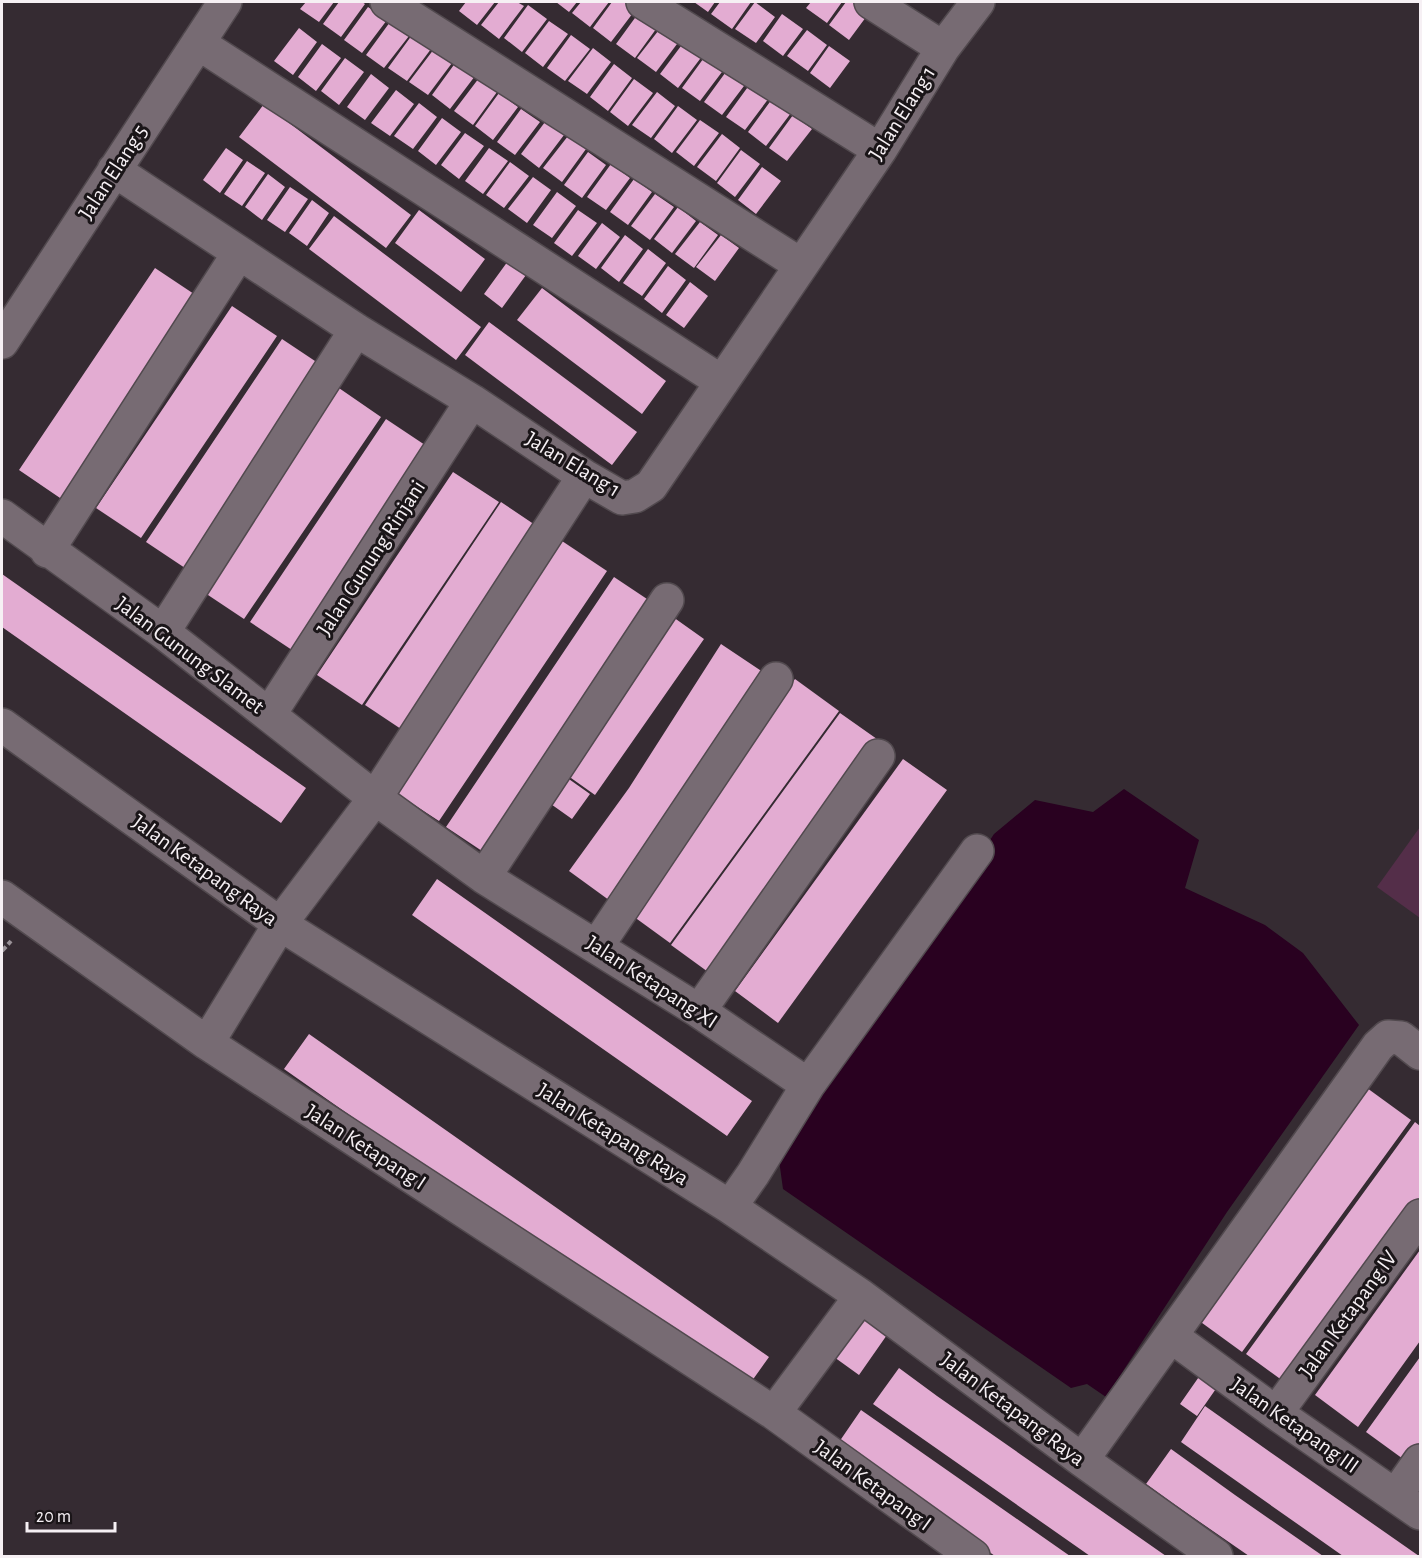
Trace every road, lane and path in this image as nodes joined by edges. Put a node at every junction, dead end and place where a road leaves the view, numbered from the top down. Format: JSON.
{"nodes":[{"id":1,"x":225,"y":2,"type":"edge"},
{"id":2,"x":387,"y":2,"type":"edge"},
{"id":3,"x":643,"y":2,"type":"edge"},
{"id":4,"x":871,"y":2,"type":"edge"},
{"id":5,"x":978,"y":2,"type":"edge"},
{"id":6,"x":198,"y":43,"type":"junction"},
{"id":7,"x":943,"y":48,"type":"junction"},
{"id":8,"x":880,"y":150,"type":"junction"},
{"id":9,"x":114,"y":170,"type":"junction"},
{"id":10,"x":239,"y":253,"type":"junction"},
{"id":11,"x":801,"y":265,"type":"junction"},
{"id":12,"x":356,"y":330,"type":"junction"},
{"id":13,"x":2,"y":342,"type":"edge"},
{"id":14,"x":722,"y":382,"type":"junction"},
{"id":15,"x":472,"y":401,"type":"junction"},
{"id":16,"x":584,"y":476,"type":"junction"},
{"id":17,"x":2,"y":516,"type":"edge"},
{"id":18,"x":47,"y":551,"type":"junction"},
{"id":19,"x":667,"y":600,"type":"dead end"},
{"id":20,"x":163,"y":632,"type":"junction"},
{"id":21,"x":776,"y":679,"type":"dead end"},
{"id":22,"x":269,"y":715,"type":"junction"},
{"id":23,"x":2,"y":725,"type":"edge"},
{"id":24,"x":878,"y":756,"type":"dead end"},
{"id":25,"x":375,"y":798,"type":"junction"},
{"id":26,"x":976,"y":851,"type":"dead end"},
{"id":27,"x":484,"y":876,"type":"junction"},
{"id":28,"x":2,"y":897,"type":"edge"},
{"id":29,"x":280,"y":924,"type":"junction"},
{"id":30,"x":597,"y":946,"type":"junction"},
{"id":31,"x":699,"y":1011,"type":"junction"},
{"id":32,"x":207,"y":1044,"type":"junction"},
{"id":33,"x":1420,"y":1053,"type":"edge"},
{"id":34,"x":808,"y":1085,"type":"junction"},
{"id":35,"x":730,"y":1207,"type":"junction"},
{"id":36,"x":1420,"y":1216,"type":"edge"},
{"id":37,"x":861,"y":1296,"type":"junction"},
{"id":38,"x":1171,"y":1336,"type":"junction"},
{"id":39,"x":774,"y":1413,"type":"junction"},
{"id":40,"x":1276,"y":1413,"type":"junction"},
{"id":41,"x":1082,"y":1460,"type":"junction"},
{"id":42,"x":1420,"y":1461,"type":"edge"},
{"id":43,"x":1408,"y":1504,"type":"edge"},
{"id":44,"x":973,"y":1557,"type":"edge"},
{"id":45,"x":1216,"y":1557,"type":"edge"}],
"edges":[{"from":1,"to":6,"type":"street","name":"Jalan Elang 5"},
{"from":2,"to":11,"type":"street"},
{"from":3,"to":8,"type":"street"},
{"from":4,"to":7,"type":"street"},
{"from":5,"to":7,"type":"street","name":"Jalan Elang 1"},
{"from":6,"to":9,"type":"street","name":"Jalan Elang 5"},
{"from":6,"to":14,"type":"street"},
{"from":7,"to":8,"type":"street","name":"Jalan Elang 1"},
{"from":8,"to":11,"type":"street","name":"Jalan Elang 1"},
{"from":9,"to":10,"type":"street","name":"Jalan Elang 1"},
{"from":9,"to":13,"type":"street","name":"Jalan Elang 5"},
{"from":10,"to":12,"type":"street","name":"Jalan Elang 1"},
{"from":10,"to":18,"type":"street"},
{"from":11,"to":14,"type":"street","name":"Jalan Elang 1"},
{"from":12,"to":15,"type":"street","name":"Jalan Elang 1"},
{"from":12,"to":20,"type":"street"},
{"from":14,"to":16,"type":"street","name":"Jalan Elang 1"},
{"from":15,"to":16,"type":"street","name":"Jalan Elang 1"},
{"from":15,"to":22,"type":"street","name":"Jalan Gunung Rinjani"},
{"from":16,"to":25,"type":"street"},
{"from":17,"to":18,"type":"street","name":"Jalan Gunung Slamet"},
{"from":18,"to":20,"type":"street","name":"Jalan Gunung Slamet"},
{"from":19,"to":27,"type":"street"},
{"from":20,"to":22,"type":"street","name":"Jalan Gunung Slamet"},
{"from":21,"to":30,"type":"street"},
{"from":22,"to":25,"type":"street","name":"Jalan Gunung Slamet"},
{"from":23,"to":29,"type":"street","name":"Jalan Ketapang Raya"},
{"from":24,"to":31,"type":"street"},
{"from":25,"to":27,"type":"street","name":"Jalan Ketapang XI"},
{"from":25,"to":29,"type":"street"},
{"from":26,"to":34,"type":"street"},
{"from":27,"to":30,"type":"street","name":"Jalan Ketapang XI"},
{"from":28,"to":32,"type":"street","name":"Jalan Ketapang I"},
{"from":29,"to":32,"type":"street"},
{"from":29,"to":35,"type":"street","name":"Jalan Ketapang Raya"},
{"from":30,"to":31,"type":"street","name":"Jalan Ketapang XI"},
{"from":31,"to":34,"type":"street","name":"Jalan Ketapang XI"},
{"from":32,"to":39,"type":"street","name":"Jalan Ketapang I"},
{"from":33,"to":38,"type":"street"},
{"from":34,"to":35,"type":"street"},
{"from":35,"to":37,"type":"street","name":"Jalan Ketapang Raya"},
{"from":36,"to":40,"type":"street","name":"Jalan Ketapang IV"},
{"from":37,"to":39,"type":"street"},
{"from":37,"to":41,"type":"street","name":"Jalan Ketapang Raya"},
{"from":38,"to":40,"type":"street","name":"Jalan Ketapang III"},
{"from":38,"to":41,"type":"street"},
{"from":39,"to":44,"type":"street","name":"Jalan Ketapang I"},
{"from":40,"to":43,"type":"street","name":"Jalan Ketapang III"},
{"from":41,"to":45,"type":"street","name":"Jalan Ketapang Raya"},
{"from":42,"to":43,"type":"street"}]}
